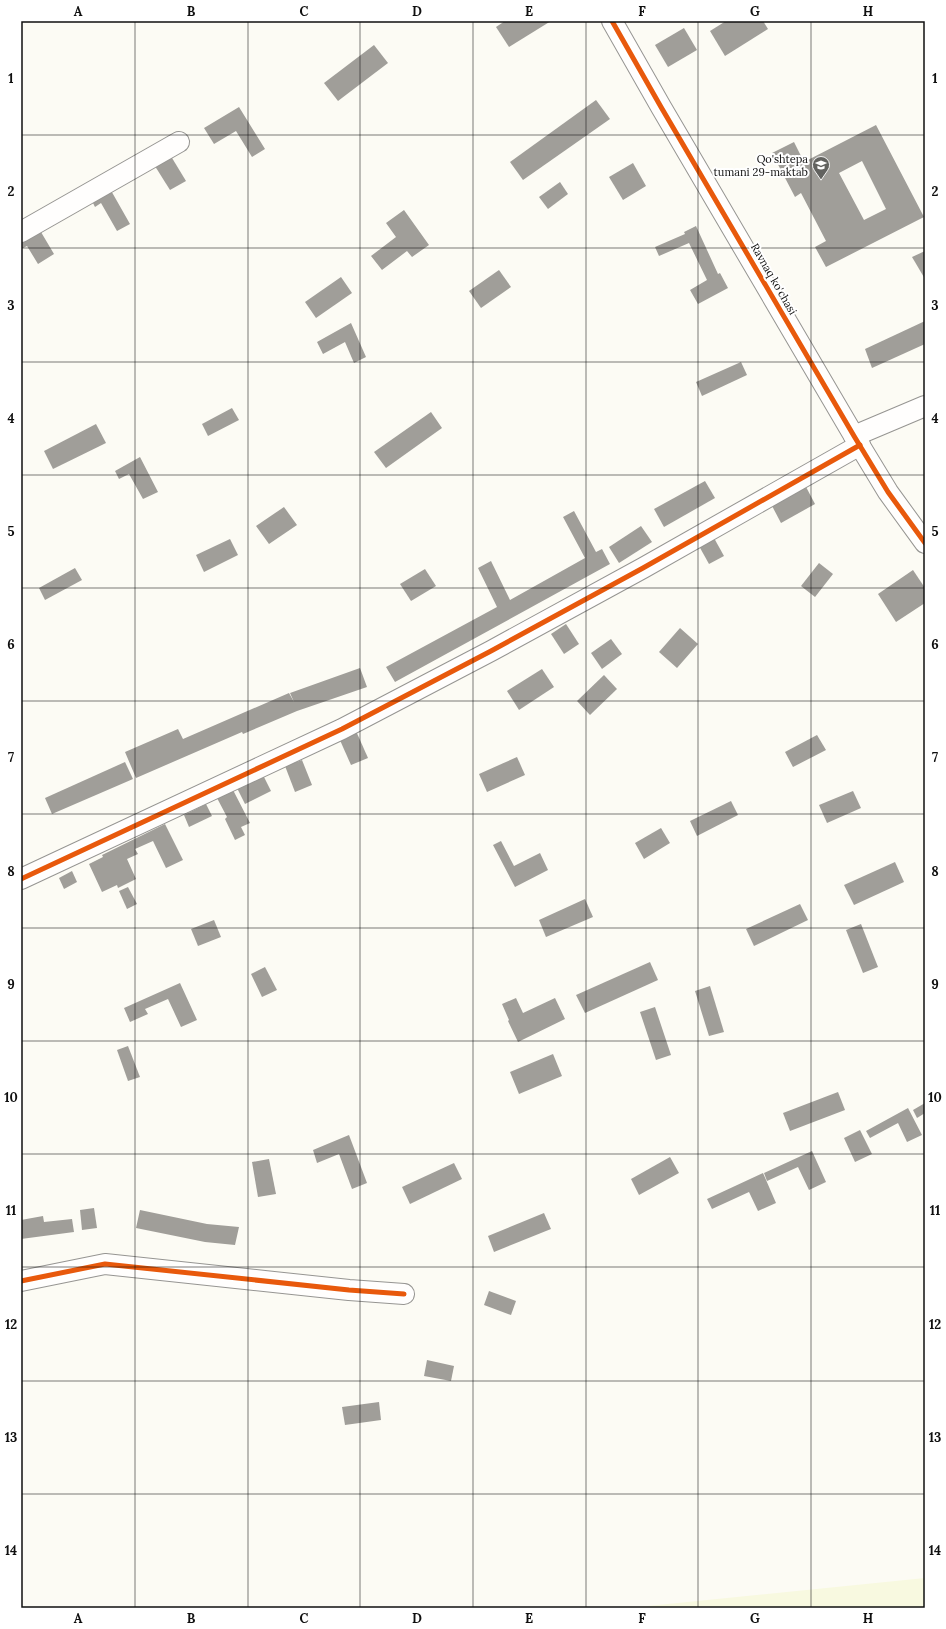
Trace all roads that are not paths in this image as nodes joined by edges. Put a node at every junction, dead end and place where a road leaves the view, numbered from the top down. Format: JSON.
{"nodes":[{"id":1,"x":612,"y":21,"type":"edge"},
{"id":2,"x":179,"y":142,"type":"dead end"},
{"id":3,"x":21,"y":232,"type":"edge"},
{"id":4,"x":925,"y":406,"type":"edge"},
{"id":5,"x":857,"y":441,"type":"junction"},
{"id":6,"x":925,"y":543,"type":"edge"},
{"id":7,"x":21,"y":879,"type":"edge"},
{"id":8,"x":21,"y":1281,"type":"edge"},
{"id":9,"x":404,"y":1294,"type":"dead end"}],
"edges":[{"from":1,"to":5,"type":"street","name":"Ravnaq ko'chasi"},
{"from":2,"to":3,"type":"street"},
{"from":4,"to":5,"type":"street"},
{"from":5,"to":6,"type":"street","name":"Ravnaq ko'chasi"},
{"from":5,"to":7,"type":"street"},
{"from":8,"to":9,"type":"street"}]}
